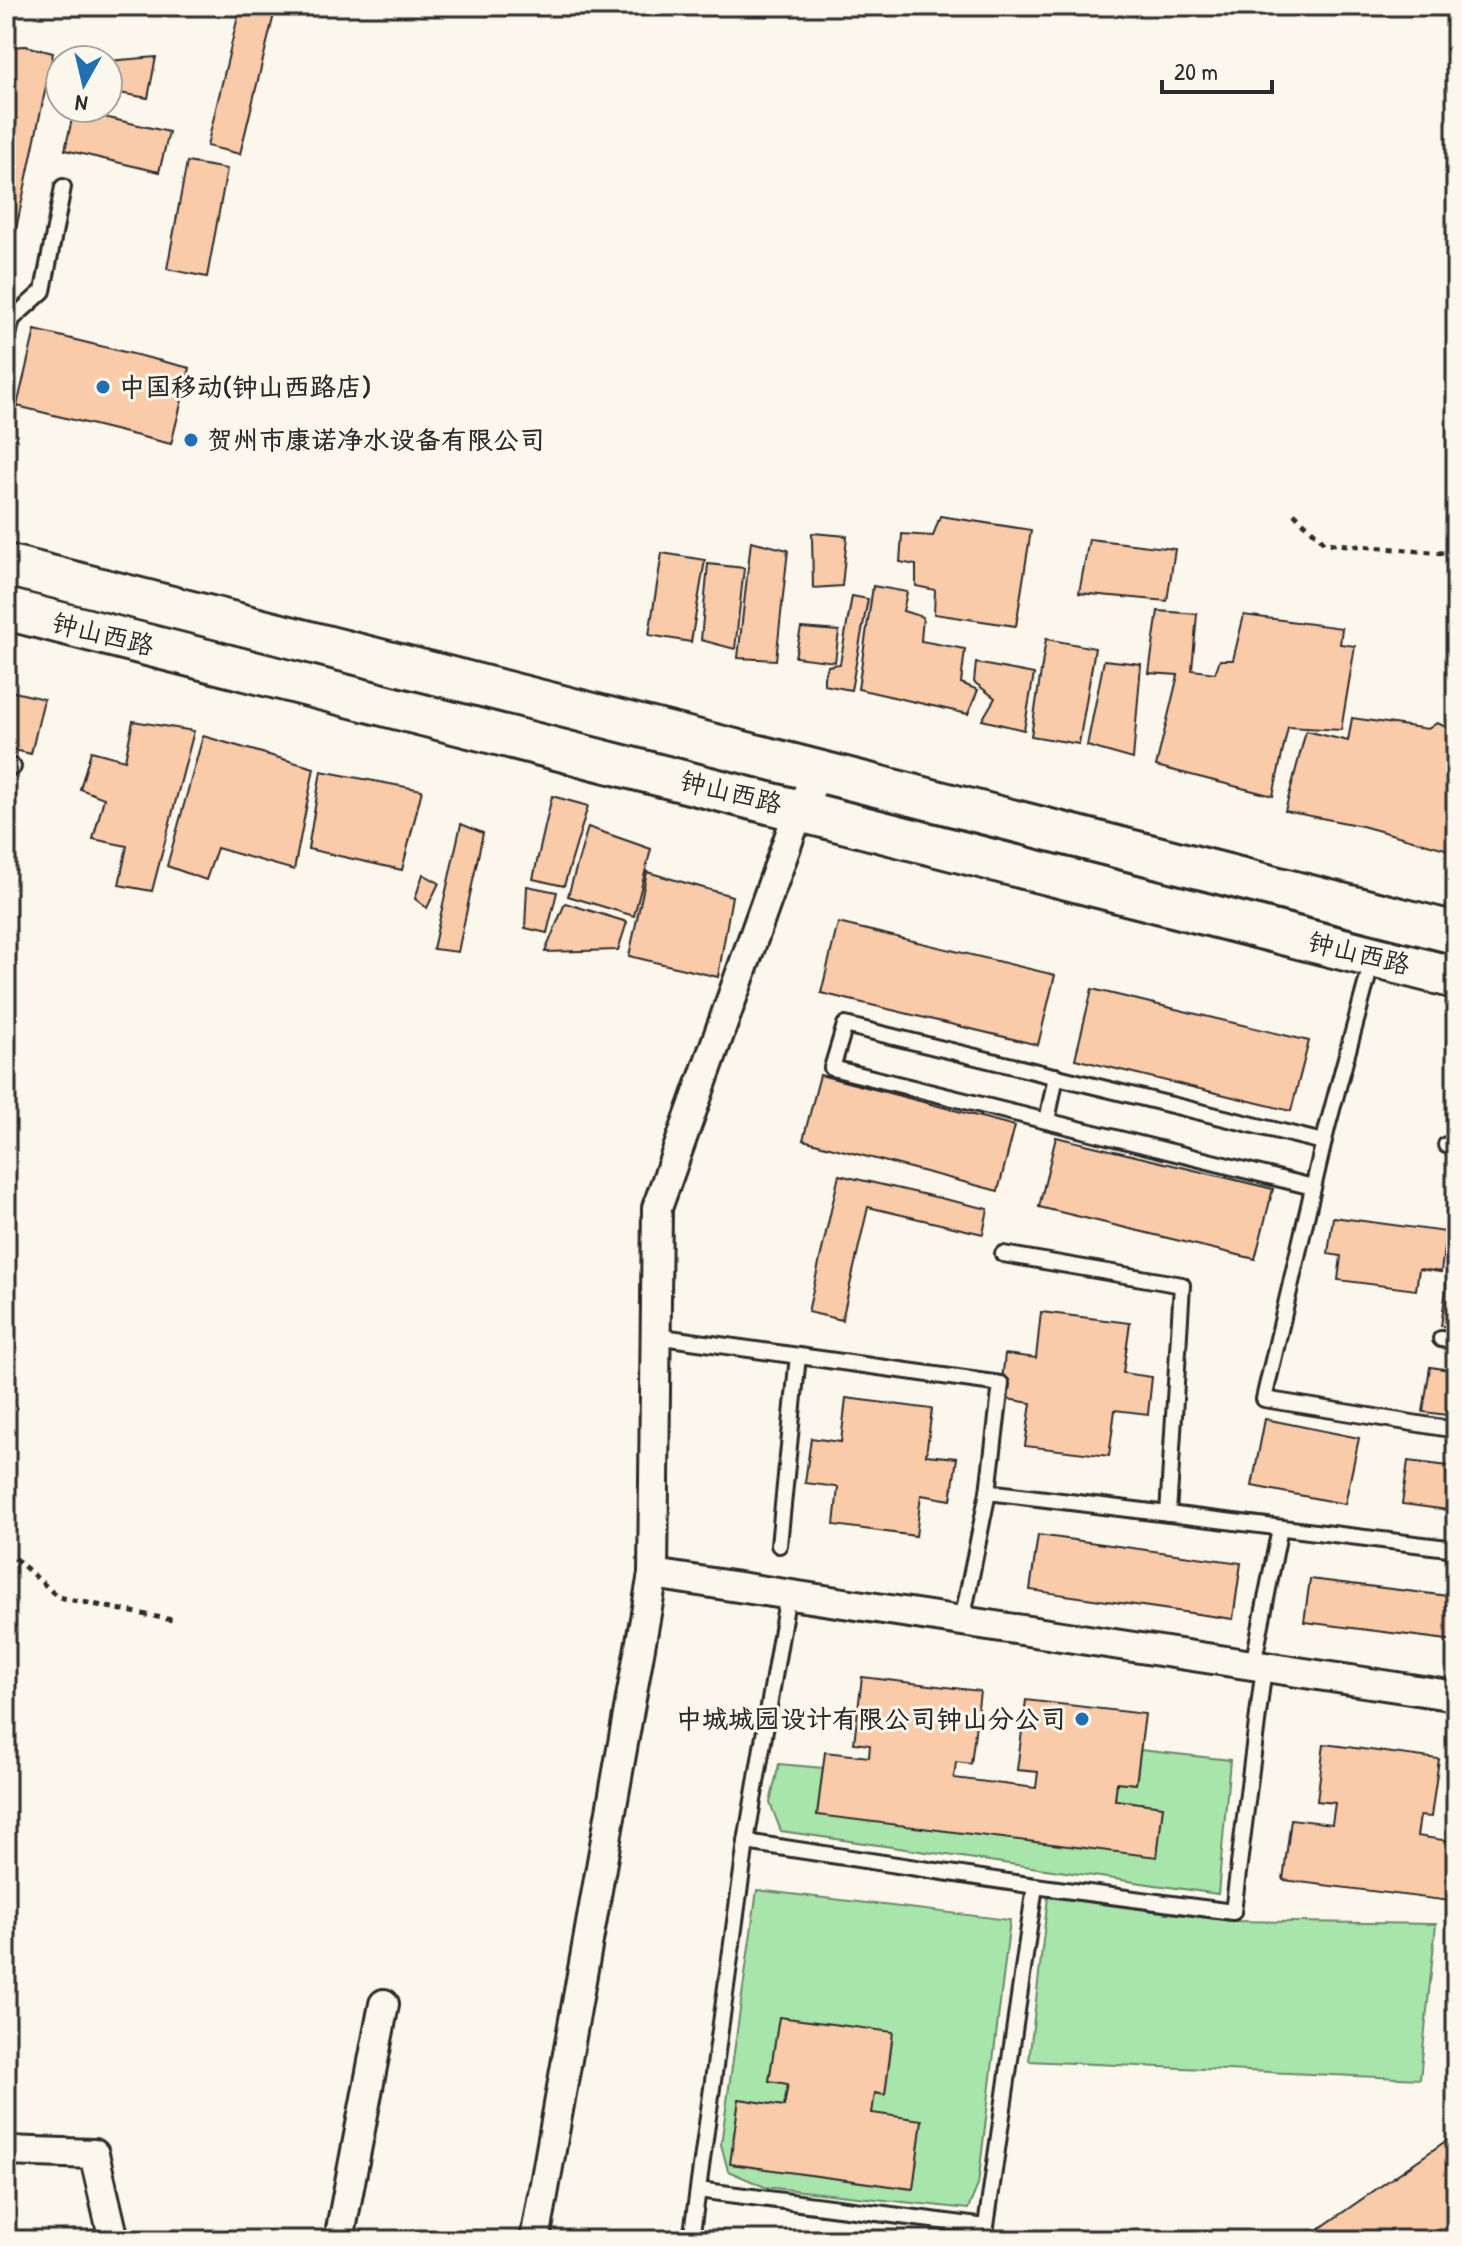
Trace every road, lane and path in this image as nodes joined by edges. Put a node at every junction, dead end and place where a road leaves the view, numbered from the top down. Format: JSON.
{"nodes":[{"id":1,"x":63,"y":187,"type":"dead end"},
{"id":2,"x":6,"y":344,"type":"edge"},
{"id":3,"x":1294,"y":513,"type":"dead end"},
{"id":4,"x":1456,"y":554,"type":"edge"},
{"id":5,"x":6,"y":565,"type":"edge"},
{"id":6,"x":6,"y":609,"type":"edge"},
{"id":7,"x":820,"y":770,"type":"junction"},
{"id":8,"x":799,"y":810,"type":"junction"},
{"id":9,"x":1456,"y":933,"type":"edge"},
{"id":10,"x":1380,"y":936,"type":"junction"},
{"id":11,"x":1456,"y":978,"type":"edge"},
{"id":12,"x":1056,"y":1076,"type":"junction"},
{"id":13,"x":1047,"y":1121,"type":"junction"},
{"id":14,"x":1323,"y":1142,"type":"junction"},
{"id":15,"x":1313,"y":1187,"type":"junction"},
{"id":16,"x":1003,"y":1254,"type":"dead end"},
{"id":17,"x":655,"y":1336,"type":"junction"},
{"id":18,"x":798,"y":1356,"type":"junction"},
{"id":19,"x":1456,"y":1430,"type":"edge"},
{"id":20,"x":988,"y":1492,"type":"junction"},
{"id":21,"x":1168,"y":1514,"type":"junction"},
{"id":22,"x":1280,"y":1528,"type":"junction"},
{"id":23,"x":779,"y":1545,"type":"dead end"},
{"id":24,"x":1456,"y":1549,"type":"edge"},
{"id":25,"x":6,"y":1550,"type":"edge"},
{"id":26,"x":653,"y":1574,"type":"junction"},
{"id":27,"x":788,"y":1594,"type":"junction"},
{"id":28,"x":172,"y":1620,"type":"dead end"},
{"id":29,"x":962,"y":1621,"type":"junction"},
{"id":30,"x":1259,"y":1666,"type":"junction"},
{"id":31,"x":1456,"y":1696,"type":"edge"},
{"id":32,"x":746,"y":1842,"type":"junction"},
{"id":33,"x":1035,"y":1886,"type":"junction"},
{"id":34,"x":384,"y":2004,"type":"dead end"},
{"id":35,"x":6,"y":2151,"type":"edge"},
{"id":36,"x":698,"y":2190,"type":"junction"},
{"id":37,"x":985,"y":2234,"type":"edge"},
{"id":38,"x":114,"y":2240,"type":"edge"},
{"id":39,"x":339,"y":2240,"type":"edge"},
{"id":40,"x":535,"y":2240,"type":"edge"},
{"id":41,"x":691,"y":2240,"type":"edge"}],
"edges":[{"from":1,"to":2,"type":"lane"},
{"from":3,"to":4,"type":"path"},
{"from":5,"to":7,"type":"main road","name":"钟山西路"},
{"from":6,"to":8,"type":"main road","name":"钟山西路"},
{"from":7,"to":8,"type":"street"},
{"from":7,"to":10,"type":"main road","name":"钟山西路"},
{"from":8,"to":10,"type":"main road","name":"钟山西路"},
{"from":8,"to":17,"type":"street"},
{"from":9,"to":10,"type":"main road","name":"钟山西路"},
{"from":10,"to":11,"type":"main road","name":"钟山西路"},
{"from":10,"to":14,"type":"lane"},
{"from":12,"to":13,"type":"lane"},
{"from":12,"to":13,"type":"lane"},
{"from":12,"to":14,"type":"lane"},
{"from":13,"to":15,"type":"lane"},
{"from":14,"to":15,"type":"lane"},
{"from":15,"to":19,"type":"lane"},
{"from":16,"to":21,"type":"lane"},
{"from":17,"to":18,"type":"lane"},
{"from":17,"to":26,"type":"street"},
{"from":18,"to":20,"type":"lane"},
{"from":18,"to":23,"type":"lane"},
{"from":20,"to":21,"type":"lane"},
{"from":20,"to":29,"type":"lane"},
{"from":21,"to":22,"type":"lane"},
{"from":22,"to":24,"type":"lane"},
{"from":22,"to":30,"type":"lane"},
{"from":25,"to":28,"type":"path"},
{"from":26,"to":27,"type":"street"},
{"from":26,"to":40,"type":"street"},
{"from":27,"to":29,"type":"street"},
{"from":27,"to":32,"type":"lane"},
{"from":29,"to":30,"type":"street"},
{"from":30,"to":31,"type":"street"},
{"from":30,"to":33,"type":"lane"},
{"from":32,"to":33,"type":"lane"},
{"from":32,"to":36,"type":"lane"},
{"from":33,"to":37,"type":"lane"},
{"from":34,"to":39,"type":"street"},
{"from":35,"to":38,"type":"street"},
{"from":36,"to":37,"type":"lane"},
{"from":36,"to":41,"type":"lane"}]}
